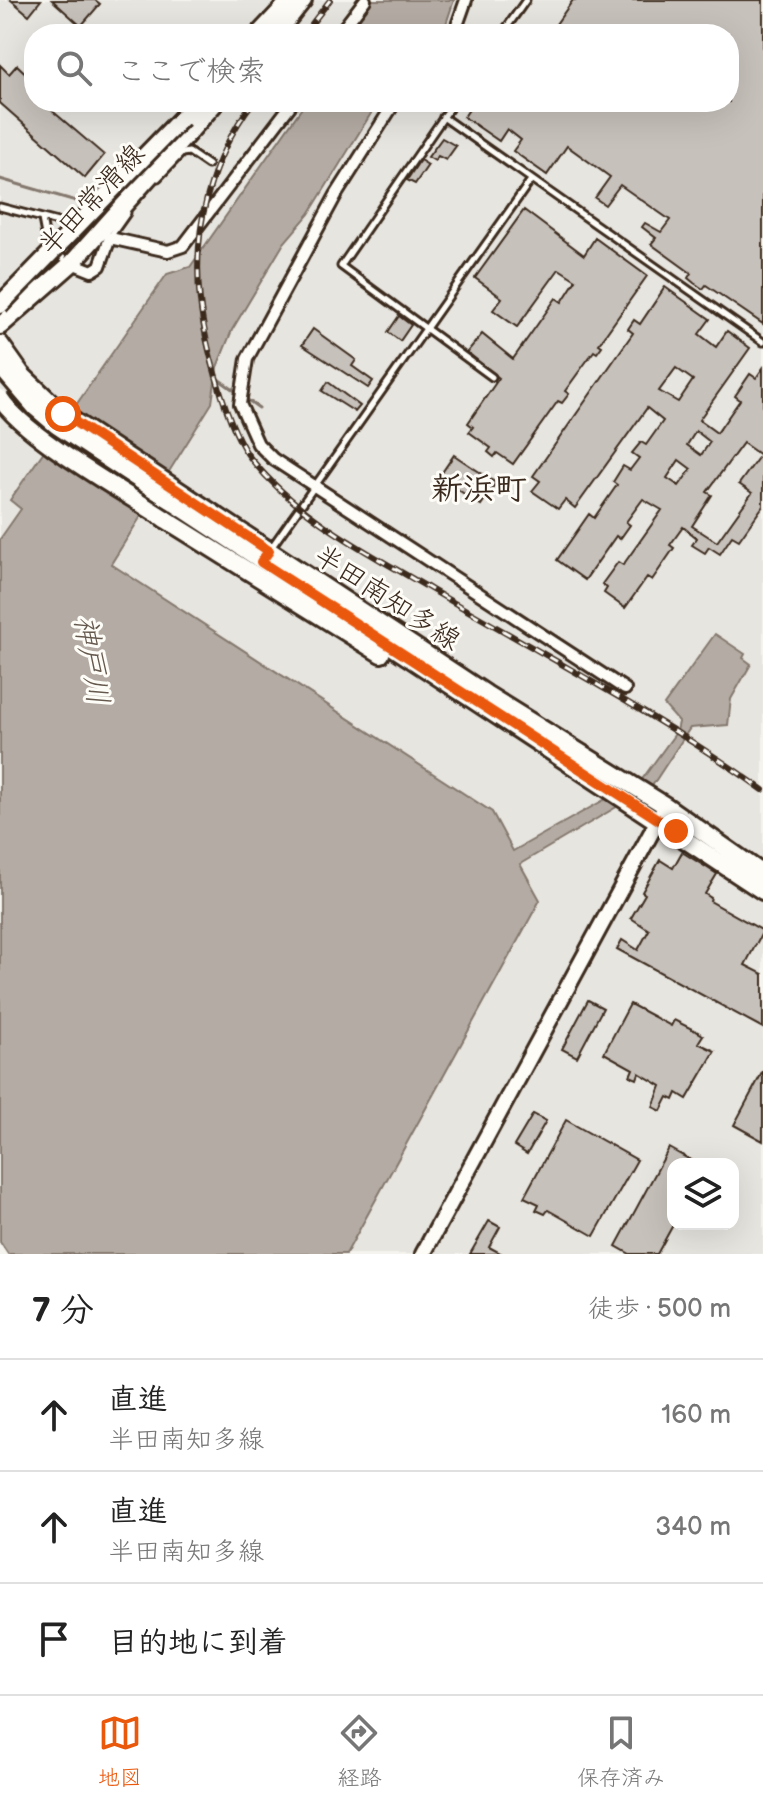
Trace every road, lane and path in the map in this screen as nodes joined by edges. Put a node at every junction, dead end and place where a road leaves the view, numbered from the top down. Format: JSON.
{"nodes":[{"id":1,"x":292,"y":0,"type":"edge"},
{"id":2,"x":303,"y":0,"type":"edge"},
{"id":3,"x":365,"y":0,"type":"edge"},
{"id":4,"x":466,"y":0,"type":"edge"},
{"id":5,"x":526,"y":0,"type":"edge"},
{"id":6,"x":271,"y":24,"type":"edge"},
{"id":7,"x":284,"y":24,"type":"edge"},
{"id":8,"x":347,"y":24,"type":"edge"},
{"id":9,"x":458,"y":24,"type":"edge"},
{"id":10,"x":509,"y":24,"type":"edge"},
{"id":11,"x":183,"y":112,"type":"edge"},
{"id":12,"x":197,"y":112,"type":"edge"},
{"id":13,"x":207,"y":112,"type":"edge"},
{"id":14,"x":285,"y":112,"type":"edge"},
{"id":15,"x":389,"y":112,"type":"edge"},
{"id":16,"x":447,"y":112,"type":"edge"},
{"id":17,"x":178,"y":116,"type":"junction"},
{"id":18,"x":443,"y":117,"type":"junction"},
{"id":19,"x":208,"y":165,"type":"dead end"},
{"id":20,"x":531,"y":180,"type":"junction"},
{"id":21,"x":0,"y":207,"type":"edge"},
{"id":22,"x":42,"y":219,"type":"junction"},
{"id":23,"x":110,"y":238,"type":"junction"},
{"id":24,"x":68,"y":260,"type":"junction"},
{"id":25,"x":0,"y":305,"type":"edge"},
{"id":26,"x":0,"y":313,"type":"edge"},
{"id":27,"x":0,"y":326,"type":"edge"},
{"id":28,"x":427,"y":328,"type":"junction"},
{"id":29,"x":763,"y":342,"type":"edge"},
{"id":30,"x":0,"y":344,"type":"edge"},
{"id":31,"x":0,"y":366,"type":"edge"},
{"id":32,"x":492,"y":377,"type":"dead end"},
{"id":33,"x":15,"y":385,"type":"junction"},
{"id":34,"x":0,"y":398,"type":"edge"},
{"id":35,"x":0,"y":407,"type":"edge"},
{"id":36,"x":60,"y":420,"type":"junction"},
{"id":37,"x":312,"y":487,"type":"junction"},
{"id":38,"x":265,"y":556,"type":"junction"},
{"id":39,"x":625,"y":689,"type":"dead end"},
{"id":40,"x":478,"y":705,"type":"junction"},
{"id":41,"x":610,"y":780,"type":"junction"},
{"id":42,"x":655,"y":808,"type":"junction"},
{"id":43,"x":763,"y":874,"type":"edge"},
{"id":44,"x":763,"y":891,"type":"edge"},
{"id":45,"x":423,"y":1254,"type":"edge"}],
"edges":[{"from":1,"to":6,"type":"main road"},
{"from":2,"to":7,"type":"main road"},
{"from":3,"to":8,"type":"street"},
{"from":4,"to":9,"type":"street"},
{"from":5,"to":10,"type":"lane"},
{"from":11,"to":17,"type":"main road"},
{"from":12,"to":24,"type":"main road","name":"半田常滑線"},
{"from":13,"to":24,"type":"main road","name":"半田常滑線"},
{"from":14,"to":23,"type":"street"},
{"from":15,"to":37,"type":"street"},
{"from":16,"to":18,"type":"lane"},
{"from":17,"to":22,"type":"lane"},
{"from":17,"to":25,"type":"main road","bridge":true},
{"from":18,"to":20,"type":"lane"},
{"from":18,"to":28,"type":"lane"},
{"from":19,"to":23,"type":"lane"},
{"from":20,"to":28,"type":"lane"},
{"from":20,"to":29,"type":"lane"},
{"from":21,"to":22,"type":"lane"},
{"from":22,"to":24,"type":"lane"},
{"from":23,"to":24,"type":"street"},
{"from":24,"to":26,"type":"main road","name":"半田常滑線"},
{"from":24,"to":27,"type":"main road","name":"半田常滑線"},
{"from":28,"to":32,"type":"lane"},
{"from":28,"to":37,"type":"lane"},
{"from":30,"to":36,"type":"main road","name":"半田南知多線"},
{"from":31,"to":33,"type":"main road","name":"半田南知多線"},
{"from":33,"to":35,"type":"lane"},
{"from":33,"to":36,"type":"main road","name":"半田南知多線"},
{"from":34,"to":40,"type":"main road","bridge":true},
{"from":36,"to":38,"type":"main road","name":"半田南知多線"},
{"from":37,"to":38,"type":"lane"},
{"from":37,"to":39,"type":"street"},
{"from":38,"to":40,"type":"main road","name":"半田南知多線"},
{"from":38,"to":41,"type":"main road","name":"半田南知多線"},
{"from":40,"to":41,"type":"main road","name":"半田南知多線"},
{"from":41,"to":42,"type":"main road","name":"半田南知多線"},
{"from":42,"to":43,"type":"main road","name":"半田南知多線"},
{"from":42,"to":44,"type":"main road","name":"半田南知多線"},
{"from":42,"to":45,"type":"street"}]}
